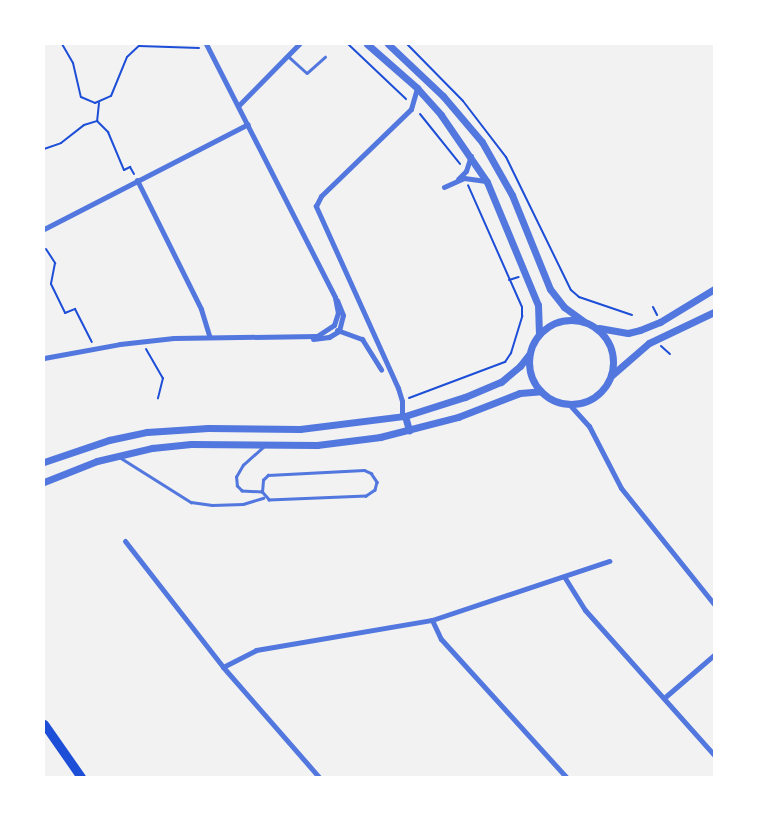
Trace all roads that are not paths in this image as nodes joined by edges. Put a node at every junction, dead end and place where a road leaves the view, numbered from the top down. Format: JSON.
{"nodes":[{"id":1,"x":206,"y":44,"type":"edge"},
{"id":2,"x":299,"y":44,"type":"edge"},
{"id":3,"x":367,"y":44,"type":"edge"},
{"id":4,"x":388,"y":44,"type":"edge"},
{"id":5,"x":288,"y":56,"type":"junction"},
{"id":6,"x":325,"y":57,"type":"dead end"},
{"id":7,"x":418,"y":88,"type":"junction"},
{"id":8,"x":239,"y":105,"type":"junction"},
{"id":9,"x":248,"y":124,"type":"junction"},
{"id":10,"x":471,"y":156,"type":"junction"},
{"id":11,"x":137,"y":180,"type":"junction"},
{"id":12,"x":456,"y":181,"type":"junction"},
{"id":13,"x":487,"y":182,"type":"junction"},
{"id":14,"x":444,"y":187,"type":"dead end"},
{"id":15,"x":44,"y":229,"type":"edge"},
{"id":16,"x":714,"y":289,"type":"edge"},
{"id":17,"x":334,"y":297,"type":"junction"},
{"id":18,"x":714,"y":312,"type":"edge"},
{"id":19,"x":583,"y":321,"type":"junction"},
{"id":20,"x":597,"y":328,"type":"junction"},
{"id":21,"x":332,"y":329,"type":"junction"},
{"id":22,"x":339,"y":331,"type":"junction"},
{"id":23,"x":539,"y":334,"type":"junction"},
{"id":24,"x":209,"y":336,"type":"junction"},
{"id":25,"x":304,"y":337,"type":"junction"},
{"id":26,"x":530,"y":353,"type":"junction"},
{"id":27,"x":44,"y":358,"type":"edge"},
{"id":28,"x":382,"y":370,"type":"dead end"},
{"id":29,"x":612,"y":375,"type":"junction"},
{"id":30,"x":540,"y":390,"type":"junction"},
{"id":31,"x":569,"y":404,"type":"junction"},
{"id":32,"x":404,"y":416,"type":"junction"},
{"id":33,"x":409,"y":430,"type":"junction"},
{"id":34,"x":263,"y":447,"type":"junction"},
{"id":35,"x":118,"y":455,"type":"junction"},
{"id":36,"x":44,"y":462,"type":"edge"},
{"id":37,"x":44,"y":482,"type":"edge"},
{"id":38,"x":262,"y":492,"type":"junction"},
{"id":39,"x":264,"y":497,"type":"junction"},
{"id":40,"x":125,"y":541,"type":"dead end"},
{"id":41,"x":609,"y":561,"type":"dead end"},
{"id":42,"x":565,"y":578,"type":"junction"},
{"id":43,"x":714,"y":604,"type":"edge"},
{"id":44,"x":432,"y":620,"type":"junction"},
{"id":45,"x":714,"y":655,"type":"edge"},
{"id":46,"x":223,"y":667,"type":"junction"},
{"id":47,"x":664,"y":698,"type":"junction"},
{"id":48,"x":44,"y":724,"type":"edge"},
{"id":49,"x":714,"y":755,"type":"edge"},
{"id":50,"x":81,"y":777,"type":"edge"},
{"id":51,"x":319,"y":777,"type":"edge"},
{"id":52,"x":566,"y":777,"type":"edge"}],
"edges":[{"from":1,"to":8,"type":"street"},
{"from":2,"to":5,"type":"street"},
{"from":3,"to":7,"type":"street"},
{"from":4,"to":19,"type":"street"},
{"from":5,"to":6,"type":"lane"},
{"from":5,"to":8,"type":"street"},
{"from":7,"to":10,"type":"street"},
{"from":7,"to":32,"type":"street"},
{"from":8,"to":9,"type":"street"},
{"from":9,"to":11,"type":"street"},
{"from":9,"to":17,"type":"street"},
{"from":10,"to":12,"type":"street"},
{"from":10,"to":13,"type":"street"},
{"from":11,"to":15,"type":"street"},
{"from":11,"to":24,"type":"street"},
{"from":12,"to":13,"type":"street"},
{"from":12,"to":14,"type":"street"},
{"from":13,"to":23,"type":"street"},
{"from":16,"to":20,"type":"street"},
{"from":17,"to":21,"type":"street"},
{"from":17,"to":22,"type":"street"},
{"from":18,"to":29,"type":"street"},
{"from":19,"to":20,"type":"street"},
{"from":19,"to":23,"type":"street"},
{"from":20,"to":29,"type":"street"},
{"from":21,"to":22,"type":"street"},
{"from":21,"to":25,"type":"street"},
{"from":22,"to":25,"type":"street"},
{"from":22,"to":28,"type":"street"},
{"from":23,"to":26,"type":"street"},
{"from":24,"to":25,"type":"street"},
{"from":24,"to":27,"type":"street"},
{"from":26,"to":30,"type":"street"},
{"from":26,"to":32,"type":"street"},
{"from":29,"to":31,"type":"street"},
{"from":30,"to":31,"type":"street"},
{"from":30,"to":33,"type":"street"},
{"from":31,"to":43,"type":"street"},
{"from":32,"to":33,"type":"street"},
{"from":32,"to":36,"type":"street"},
{"from":33,"to":34,"type":"street"},
{"from":34,"to":35,"type":"street"},
{"from":34,"to":38,"type":"lane"},
{"from":35,"to":37,"type":"street"},
{"from":35,"to":39,"type":"lane"},
{"from":38,"to":39,"type":"lane"},
{"from":38,"to":39,"type":"lane"},
{"from":40,"to":46,"type":"street"},
{"from":41,"to":42,"type":"street"},
{"from":42,"to":44,"type":"street"},
{"from":42,"to":47,"type":"street"},
{"from":44,"to":46,"type":"street"},
{"from":44,"to":52,"type":"street"},
{"from":45,"to":47,"type":"street"},
{"from":46,"to":51,"type":"street"},
{"from":47,"to":49,"type":"street"},
{"from":48,"to":50,"type":"main road"}]}
